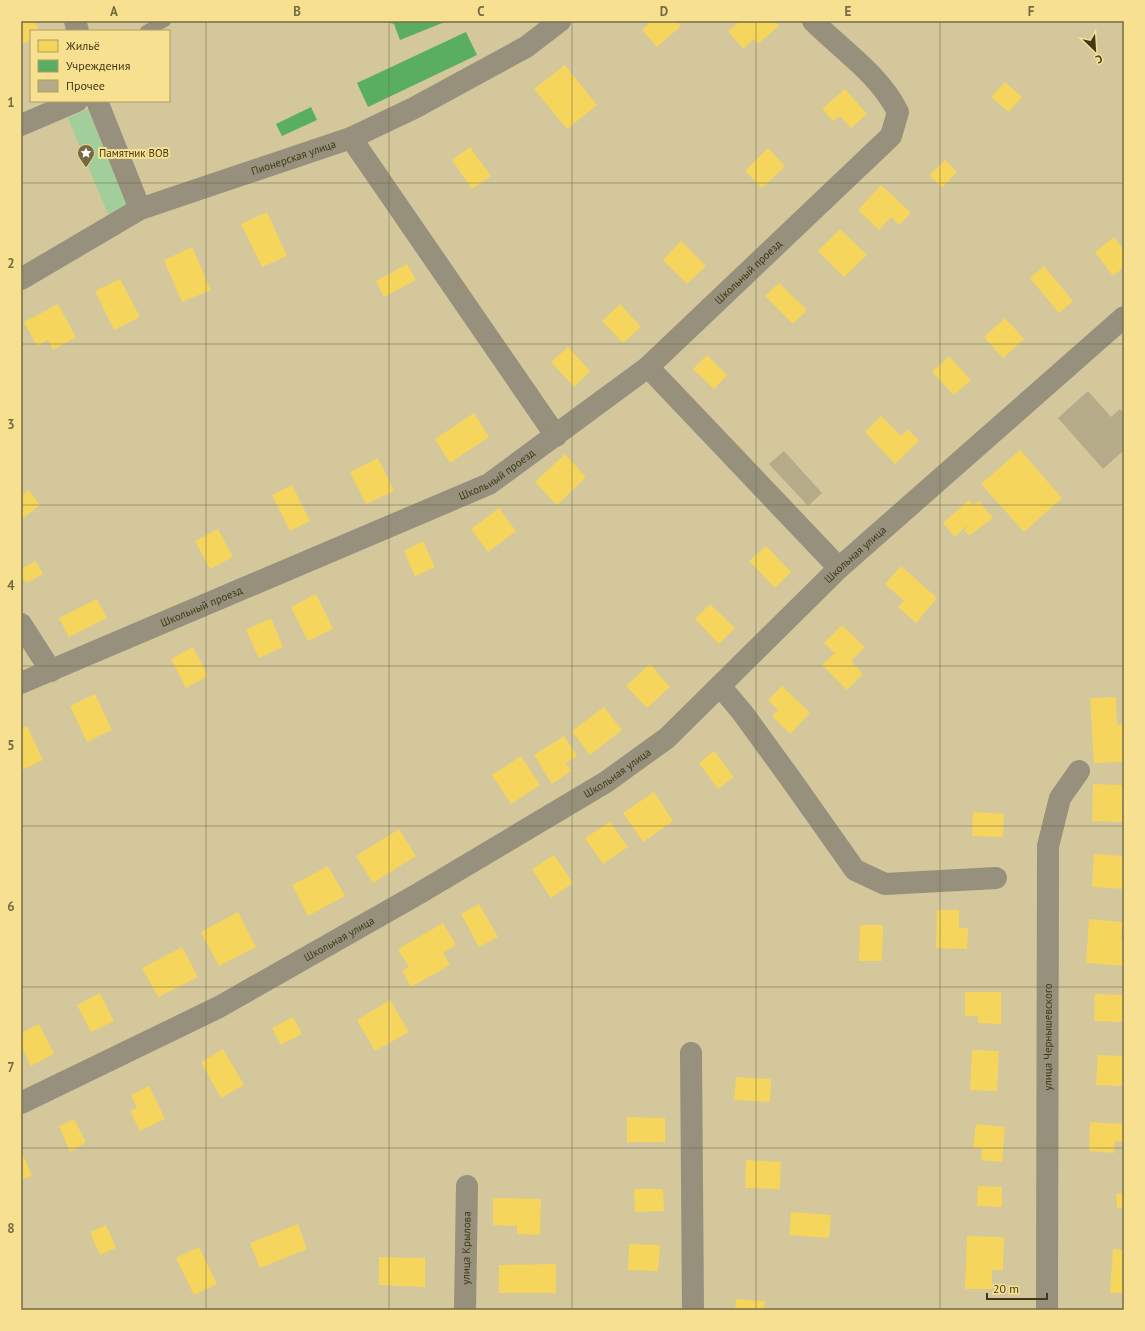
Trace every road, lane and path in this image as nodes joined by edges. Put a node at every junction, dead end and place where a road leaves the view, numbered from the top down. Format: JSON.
{"nodes":[{"id":1,"x":165,"y":21,"type":"edge"},
{"id":2,"x":560,"y":21,"type":"edge"},
{"id":3,"x":813,"y":21,"type":"edge"},
{"id":4,"x":148,"y":30,"type":"edge"},
{"id":5,"x":75,"y":102,"type":"edge"},
{"id":6,"x":97,"y":102,"type":"edge"},
{"id":7,"x":21,"y":125,"type":"edge"},
{"id":8,"x":351,"y":138,"type":"junction"},
{"id":9,"x":140,"y":209,"type":"junction"},
{"id":10,"x":21,"y":279,"type":"edge"},
{"id":11,"x":1124,"y":318,"type":"edge"},
{"id":12,"x":648,"y":368,"type":"junction"},
{"id":13,"x":556,"y":436,"type":"junction"},
{"id":14,"x":839,"y":568,"type":"junction"},
{"id":15,"x":21,"y":624,"type":"edge"},
{"id":16,"x":51,"y":671,"type":"junction"},
{"id":17,"x":21,"y":684,"type":"edge"},
{"id":18,"x":720,"y":686,"type":"junction"},
{"id":19,"x":1079,"y":771,"type":"dead end"},
{"id":20,"x":996,"y":878,"type":"dead end"},
{"id":21,"x":691,"y":1053,"type":"dead end"},
{"id":22,"x":21,"y":1103,"type":"edge"},
{"id":23,"x":467,"y":1186,"type":"dead end"},
{"id":24,"x":465,"y":1310,"type":"edge"},
{"id":25,"x":693,"y":1310,"type":"edge"},
{"id":26,"x":1047,"y":1310,"type":"edge"}],
"edges":[{"from":1,"to":4,"type":"lane"},
{"from":2,"to":8,"type":"street","name":"Пионерская улица"},
{"from":3,"to":12,"type":"street","name":"Школьный проезд"},
{"from":5,"to":7,"type":"street"},
{"from":6,"to":9,"type":"street"},
{"from":8,"to":9,"type":"street","name":"Пионерская улица"},
{"from":8,"to":13,"type":"street"},
{"from":9,"to":10,"type":"street","name":"Пионерская улица"},
{"from":11,"to":14,"type":"street","name":"Школьная улица"},
{"from":12,"to":13,"type":"street","name":"Школьный проезд"},
{"from":12,"to":14,"type":"street"},
{"from":13,"to":16,"type":"street","name":"Школьный проезд"},
{"from":14,"to":18,"type":"street","name":"Школьная улица"},
{"from":15,"to":16,"type":"street"},
{"from":16,"to":17,"type":"street","name":"Школьный проезд"},
{"from":18,"to":20,"type":"street"},
{"from":18,"to":22,"type":"street","name":"Школьная улица"},
{"from":19,"to":26,"type":"street","name":"улица Чернышевского"},
{"from":21,"to":25,"type":"street"},
{"from":23,"to":24,"type":"street","name":"улица Крылова"}]}
